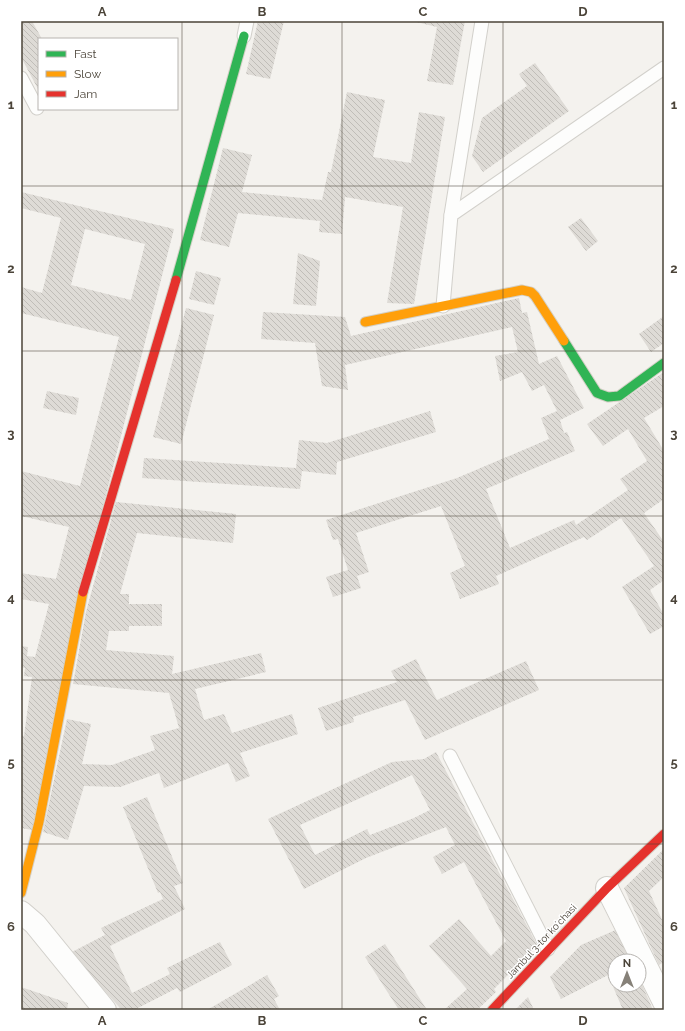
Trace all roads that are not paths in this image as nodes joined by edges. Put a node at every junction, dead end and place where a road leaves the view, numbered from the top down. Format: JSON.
{"nodes":[{"id":1,"x":247,"y":21,"type":"edge"},
{"id":2,"x":482,"y":21,"type":"edge"},
{"id":3,"x":244,"y":36,"type":"joint"},
{"id":4,"x":664,"y":68,"type":"edge"},
{"id":5,"x":21,"y":78,"type":"edge"},
{"id":6,"x":37,"y":108,"type":"dead end"},
{"id":7,"x":451,"y":215,"type":"junction"},
{"id":8,"x":443,"y":306,"type":"junction"},
{"id":9,"x":365,"y":322,"type":"dead end"},
{"id":10,"x":664,"y":363,"type":"edge"},
{"id":11,"x":450,"y":756,"type":"dead end"},
{"id":12,"x":664,"y":834,"type":"edge"},
{"id":13,"x":607,"y":888,"type":"junction"},
{"id":14,"x":21,"y":893,"type":"edge"},
{"id":15,"x":21,"y":912,"type":"edge"},
{"id":16,"x":548,"y":949,"type":"junction"},
{"id":17,"x":664,"y":1002,"type":"edge"},
{"id":18,"x":105,"y":1010,"type":"edge"},
{"id":19,"x":492,"y":1010,"type":"edge"}],
"edges":[{"from":1,"to":3,"type":"lane"},
{"from":2,"to":7,"type":"lane"},
{"from":3,"to":14,"type":"street"},
{"from":4,"to":7,"type":"lane"},
{"from":5,"to":6,"type":"lane"},
{"from":7,"to":8,"type":"lane"},
{"from":8,"to":9,"type":"street"},
{"from":8,"to":10,"type":"street"},
{"from":11,"to":16,"type":"lane"},
{"from":12,"to":13,"type":"street","name":"Jambul 3-tor koʻchasi"},
{"from":13,"to":16,"type":"street","name":"Jambul 3-tor koʻchasi"},
{"from":13,"to":17,"type":"street"},
{"from":15,"to":18,"type":"street"},
{"from":16,"to":19,"type":"street","name":"Jambul 3-tor koʻchasi"}]}
